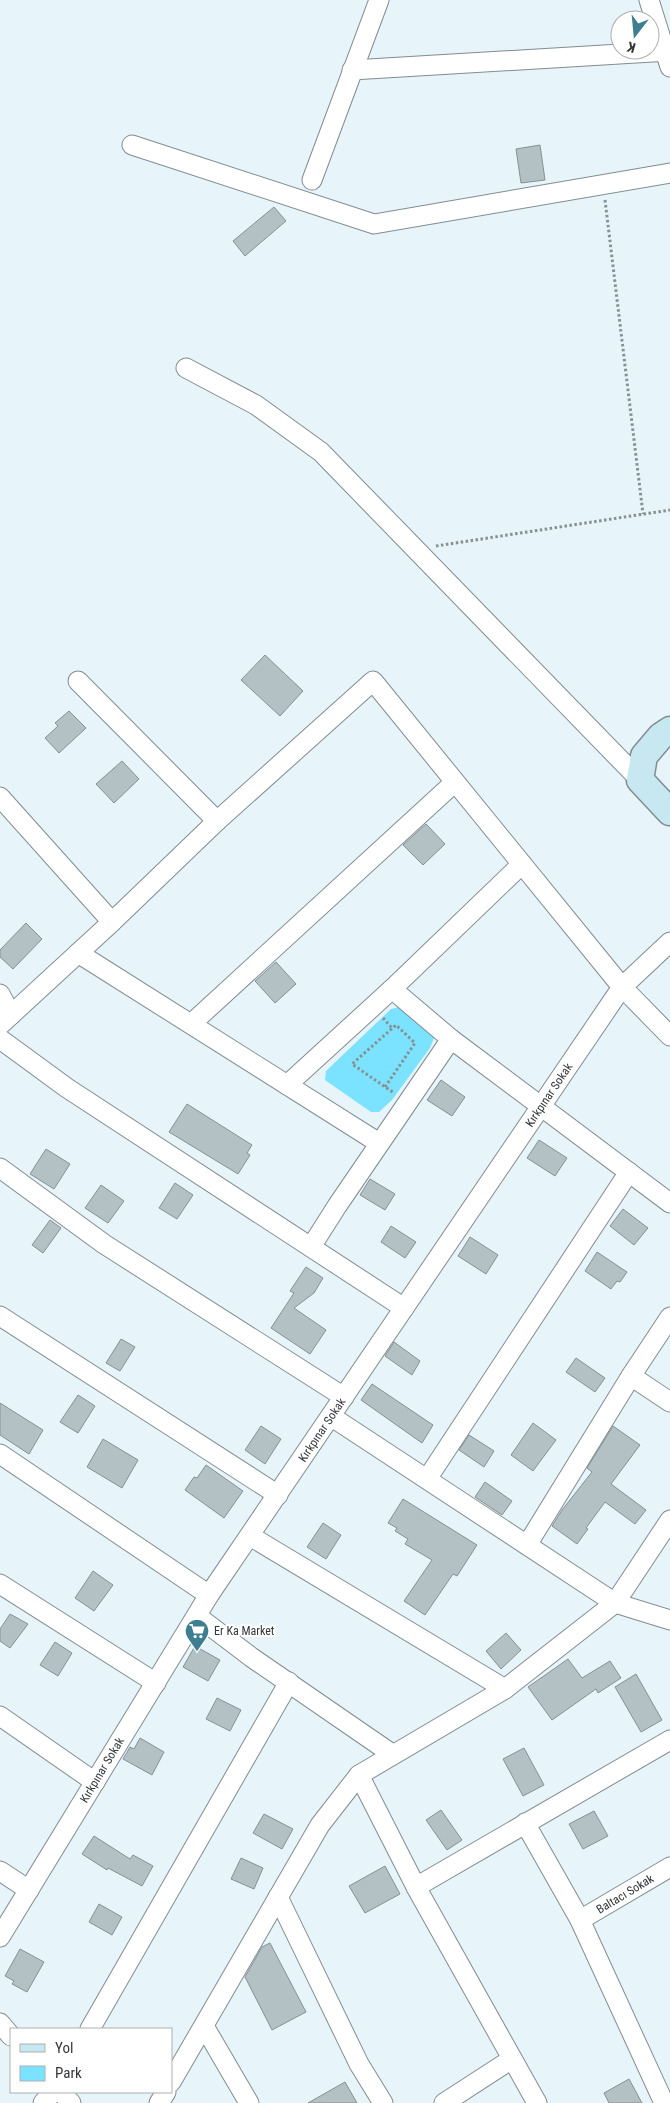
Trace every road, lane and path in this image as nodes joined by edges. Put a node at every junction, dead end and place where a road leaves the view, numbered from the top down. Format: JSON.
{"nodes":[{"id":1,"x":379,"y":0,"type":"edge"},
{"id":2,"x":649,"y":0,"type":"edge"},
{"id":3,"x":669,"y":56,"type":"edge"},
{"id":4,"x":352,"y":70,"type":"junction"},
{"id":5,"x":132,"y":145,"type":"dead end"},
{"id":6,"x":670,"y":173,"type":"edge"},
{"id":7,"x":312,"y":180,"type":"dead end"},
{"id":8,"x":603,"y":184,"type":"junction"},
{"id":9,"x":186,"y":368,"type":"dead end"},
{"id":10,"x":670,"y":510,"type":"edge"},
{"id":11,"x":643,"y":514,"type":"junction"},
{"id":12,"x":415,"y":549,"type":"junction"},
{"id":13,"x":78,"y":681,"type":"dead end"},
{"id":14,"x":666,"y":733,"type":"edge"},
{"id":15,"x":640,"y":780,"type":"junction"},
{"id":16,"x":455,"y":782,"type":"junction"},
{"id":17,"x":0,"y":797,"type":"edge"},
{"id":18,"x":670,"y":812,"type":"edge"},
{"id":19,"x":217,"y":821,"type":"junction"},
{"id":20,"x":522,"y":864,"type":"junction"},
{"id":21,"x":112,"y":922,"type":"junction"},
{"id":22,"x":670,"y":942,"type":"edge"},
{"id":23,"x":78,"y":953,"type":"junction"},
{"id":24,"x":622,"y":987,"type":"junction"},
{"id":25,"x":392,"y":989,"type":"junction"},
{"id":26,"x":0,"y":994,"type":"edge"},
{"id":27,"x":382,"y":1017,"type":"dead end"},
{"id":28,"x":5,"y":1020,"type":"edge"},
{"id":29,"x":191,"y":1024,"type":"junction"},
{"id":30,"x":392,"y":1028,"type":"junction"},
{"id":31,"x":670,"y":1036,"type":"edge"},
{"id":32,"x":0,"y":1039,"type":"edge"},
{"id":33,"x":451,"y":1039,"type":"junction"},
{"id":34,"x":287,"y":1085,"type":"junction"},
{"id":35,"x":385,"y":1087,"type":"junction"},
{"id":36,"x":396,"y":1095,"type":"dead end"},
{"id":37,"x":542,"y":1105,"type":"junction"},
{"id":38,"x":379,"y":1143,"type":"junction"},
{"id":39,"x":0,"y":1168,"type":"edge"},
{"id":40,"x":629,"y":1172,"type":"junction"},
{"id":41,"x":670,"y":1203,"type":"edge"},
{"id":42,"x":311,"y":1247,"type":"junction"},
{"id":43,"x":404,"y":1308,"type":"junction"},
{"id":44,"x":0,"y":1316,"type":"edge"},
{"id":45,"x":670,"y":1317,"type":"edge"},
{"id":46,"x":631,"y":1376,"type":"junction"},
{"id":47,"x":344,"y":1397,"type":"junction"},
{"id":48,"x":670,"y":1402,"type":"edge"},
{"id":49,"x":332,"y":1417,"type":"junction"},
{"id":50,"x":0,"y":1454,"type":"edge"},
{"id":51,"x":427,"y":1479,"type":"junction"},
{"id":52,"x":278,"y":1495,"type":"junction"},
{"id":53,"x":670,"y":1520,"type":"edge"},
{"id":54,"x":250,"y":1536,"type":"junction"},
{"id":55,"x":527,"y":1545,"type":"junction"},
{"id":56,"x":0,"y":1584,"type":"edge"},
{"id":57,"x":209,"y":1595,"type":"junction"},
{"id":58,"x":615,"y":1603,"type":"junction"},
{"id":59,"x":197,"y":1616,"type":"junction"},
{"id":60,"x":670,"y":1620,"type":"edge"},
{"id":61,"x":289,"y":1682,"type":"junction"},
{"id":62,"x":156,"y":1683,"type":"junction"},
{"id":63,"x":505,"y":1689,"type":"junction"},
{"id":64,"x":0,"y":1716,"type":"edge"},
{"id":65,"x":670,"y":1740,"type":"edge"},
{"id":66,"x":392,"y":1754,"type":"junction"},
{"id":67,"x":359,"y":1775,"type":"junction"},
{"id":68,"x":95,"y":1782,"type":"junction"},
{"id":69,"x":525,"y":1824,"type":"junction"},
{"id":70,"x":670,"y":1867,"type":"edge"},
{"id":71,"x":0,"y":1872,"type":"edge"},
{"id":72,"x":416,"y":1887,"type":"junction"},
{"id":73,"x":29,"y":1890,"type":"junction"},
{"id":74,"x":278,"y":1897,"type":"junction"},
{"id":75,"x":580,"y":1920,"type":"junction"},
{"id":76,"x":0,"y":1937,"type":"edge"},
{"id":77,"x":0,"y":2023,"type":"edge"},
{"id":78,"x":204,"y":2026,"type":"junction"},
{"id":79,"x":91,"y":2028,"type":"edge"},
{"id":80,"x":10,"y":2035,"type":"edge"},
{"id":81,"x":512,"y":2059,"type":"junction"},
{"id":82,"x":172,"y":2080,"type":"edge"},
{"id":83,"x":52,"y":2093,"type":"edge"},
{"id":84,"x":63,"y":2093,"type":"edge"},
{"id":85,"x":43,"y":2103,"type":"edge"},
{"id":86,"x":71,"y":2103,"type":"edge"},
{"id":87,"x":250,"y":2103,"type":"edge"},
{"id":88,"x":383,"y":2103,"type":"edge"},
{"id":89,"x":444,"y":2103,"type":"edge"},
{"id":90,"x":537,"y":2103,"type":"edge"},
{"id":91,"x":664,"y":2103,"type":"edge"}],
"edges":[{"from":1,"to":4,"type":"street"},
{"from":2,"to":3,"type":"street"},
{"from":3,"to":4,"type":"street"},
{"from":4,"to":7,"type":"street"},
{"from":5,"to":8,"type":"street"},
{"from":6,"to":8,"type":"street"},
{"from":8,"to":11,"type":"path"},
{"from":9,"to":12,"type":"street"},
{"from":10,"to":11,"type":"path"},
{"from":11,"to":12,"type":"path"},
{"from":12,"to":15,"type":"street"},
{"from":13,"to":19,"type":"street"},
{"from":14,"to":15,"type":"street"},
{"from":15,"to":18,"type":"street"},
{"from":16,"to":19,"type":"street"},
{"from":16,"to":20,"type":"street"},
{"from":16,"to":29,"type":"street"},
{"from":17,"to":21,"type":"street"},
{"from":19,"to":21,"type":"street"},
{"from":20,"to":24,"type":"street"},
{"from":20,"to":25,"type":"street"},
{"from":21,"to":23,"type":"street"},
{"from":22,"to":24,"type":"street","name":"Kırkpınar Sokak"},
{"from":23,"to":28,"type":"street"},
{"from":23,"to":29,"type":"street"},
{"from":24,"to":31,"type":"street"},
{"from":24,"to":37,"type":"street","name":"Kırkpınar Sokak"},
{"from":25,"to":33,"type":"street"},
{"from":25,"to":34,"type":"street"},
{"from":26,"to":28,"type":"street"},
{"from":27,"to":30,"type":"path"},
{"from":29,"to":34,"type":"street"},
{"from":30,"to":35,"type":"path"},
{"from":30,"to":35,"type":"path"},
{"from":32,"to":42,"type":"street"},
{"from":33,"to":37,"type":"street"},
{"from":33,"to":38,"type":"street"},
{"from":34,"to":38,"type":"street"},
{"from":35,"to":36,"type":"path"},
{"from":37,"to":40,"type":"street"},
{"from":37,"to":43,"type":"street","name":"Kırkpınar Sokak"},
{"from":38,"to":42,"type":"street"},
{"from":39,"to":47,"type":"street"},
{"from":40,"to":41,"type":"street"},
{"from":40,"to":51,"type":"street"},
{"from":42,"to":43,"type":"street"},
{"from":43,"to":47,"type":"street","name":"Kırkpınar Sokak"},
{"from":44,"to":52,"type":"street"},
{"from":45,"to":46,"type":"street"},
{"from":46,"to":48,"type":"street"},
{"from":46,"to":55,"type":"street"},
{"from":47,"to":49,"type":"street","name":"Kırkpınar Sokak"},
{"from":49,"to":51,"type":"street"},
{"from":49,"to":52,"type":"street","name":"Kırkpınar Sokak"},
{"from":50,"to":57,"type":"street"},
{"from":51,"to":55,"type":"street"},
{"from":52,"to":54,"type":"street","name":"Kırkpınar Sokak"},
{"from":53,"to":58,"type":"street"},
{"from":54,"to":57,"type":"street","name":"Kırkpınar Sokak"},
{"from":54,"to":63,"type":"street"},
{"from":55,"to":58,"type":"street"},
{"from":56,"to":62,"type":"street"},
{"from":57,"to":59,"type":"street","name":"Kırkpınar Sokak"},
{"from":58,"to":60,"type":"street"},
{"from":58,"to":63,"type":"street"},
{"from":59,"to":61,"type":"street"},
{"from":59,"to":62,"type":"street","name":"Kırkpınar Sokak"},
{"from":61,"to":66,"type":"street"},
{"from":61,"to":79,"type":"street"},
{"from":62,"to":68,"type":"street","name":"Kırkpınar Sokak"},
{"from":63,"to":66,"type":"street"},
{"from":64,"to":68,"type":"street"},
{"from":65,"to":69,"type":"street"},
{"from":66,"to":67,"type":"street"},
{"from":67,"to":72,"type":"street"},
{"from":67,"to":74,"type":"street"},
{"from":68,"to":73,"type":"street","name":"Kırkpınar Sokak"},
{"from":69,"to":72,"type":"street"},
{"from":69,"to":75,"type":"street"},
{"from":70,"to":75,"type":"street","name":"Baltacı Sokak"},
{"from":71,"to":73,"type":"street"},
{"from":72,"to":81,"type":"street"},
{"from":73,"to":76,"type":"street","name":"Kırkpınar Sokak"},
{"from":74,"to":78,"type":"street"},
{"from":74,"to":88,"type":"street"},
{"from":75,"to":91,"type":"street"},
{"from":77,"to":80,"type":"street"},
{"from":78,"to":82,"type":"street"},
{"from":78,"to":87,"type":"street"},
{"from":81,"to":89,"type":"street"},
{"from":81,"to":90,"type":"street"},
{"from":83,"to":85,"type":"street"},
{"from":84,"to":86,"type":"street"}]}
